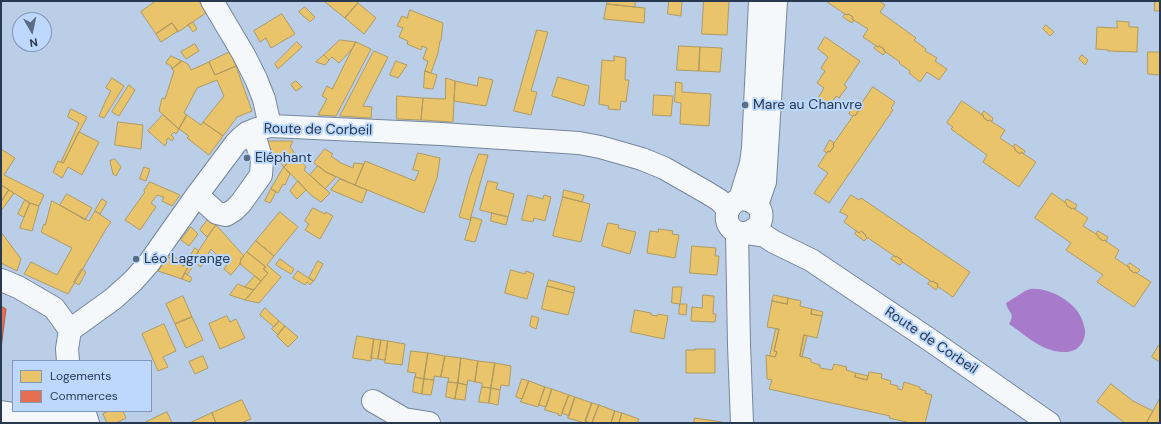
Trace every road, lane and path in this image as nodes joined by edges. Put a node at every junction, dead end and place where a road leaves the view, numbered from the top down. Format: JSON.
{"nodes":[{"id":1,"x":212,"y":1,"type":"edge"},
{"id":2,"x":760,"y":1,"type":"edge"},
{"id":3,"x":776,"y":1,"type":"edge"},
{"id":4,"x":270,"y":126,"type":"junction"},
{"id":5,"x":247,"y":133,"type":"junction"},
{"id":6,"x":197,"y":195,"type":"junction"},
{"id":7,"x":745,"y":217,"type":"junction"},
{"id":8,"x":1,"y":280,"type":"edge"},
{"id":9,"x":70,"y":330,"type":"junction"},
{"id":10,"x":68,"y":360,"type":"edge"},
{"id":11,"x":373,"y":401,"type":"dead end"},
{"id":12,"x":1,"y":412,"type":"edge"},
{"id":13,"x":71,"y":412,"type":"edge"},
{"id":14,"x":84,"y":412,"type":"edge"},
{"id":15,"x":88,"y":423,"type":"edge"},
{"id":16,"x":429,"y":423,"type":"edge"},
{"id":17,"x":742,"y":423,"type":"edge"},
{"id":18,"x":1049,"y":423,"type":"edge"}],
"edges":[{"from":1,"to":4,"type":"street"},
{"from":2,"to":7,"type":"street"},
{"from":3,"to":7,"type":"street"},
{"from":4,"to":5,"type":"street","name":"Route de Corbeil"},
{"from":4,"to":7,"type":"street","name":"Route de Corbeil"},
{"from":5,"to":6,"type":"street","name":"Route de Corbeil"},
{"from":5,"to":6,"type":"street"},
{"from":6,"to":9,"type":"street","name":"Route de Corbeil"},
{"from":7,"to":17,"type":"street"},
{"from":7,"to":18,"type":"street","name":"Route de Corbeil"},
{"from":8,"to":9,"type":"street"},
{"from":9,"to":10,"type":"street"},
{"from":11,"to":16,"type":"street"},
{"from":12,"to":13,"type":"street"},
{"from":14,"to":15,"type":"street"}]}
